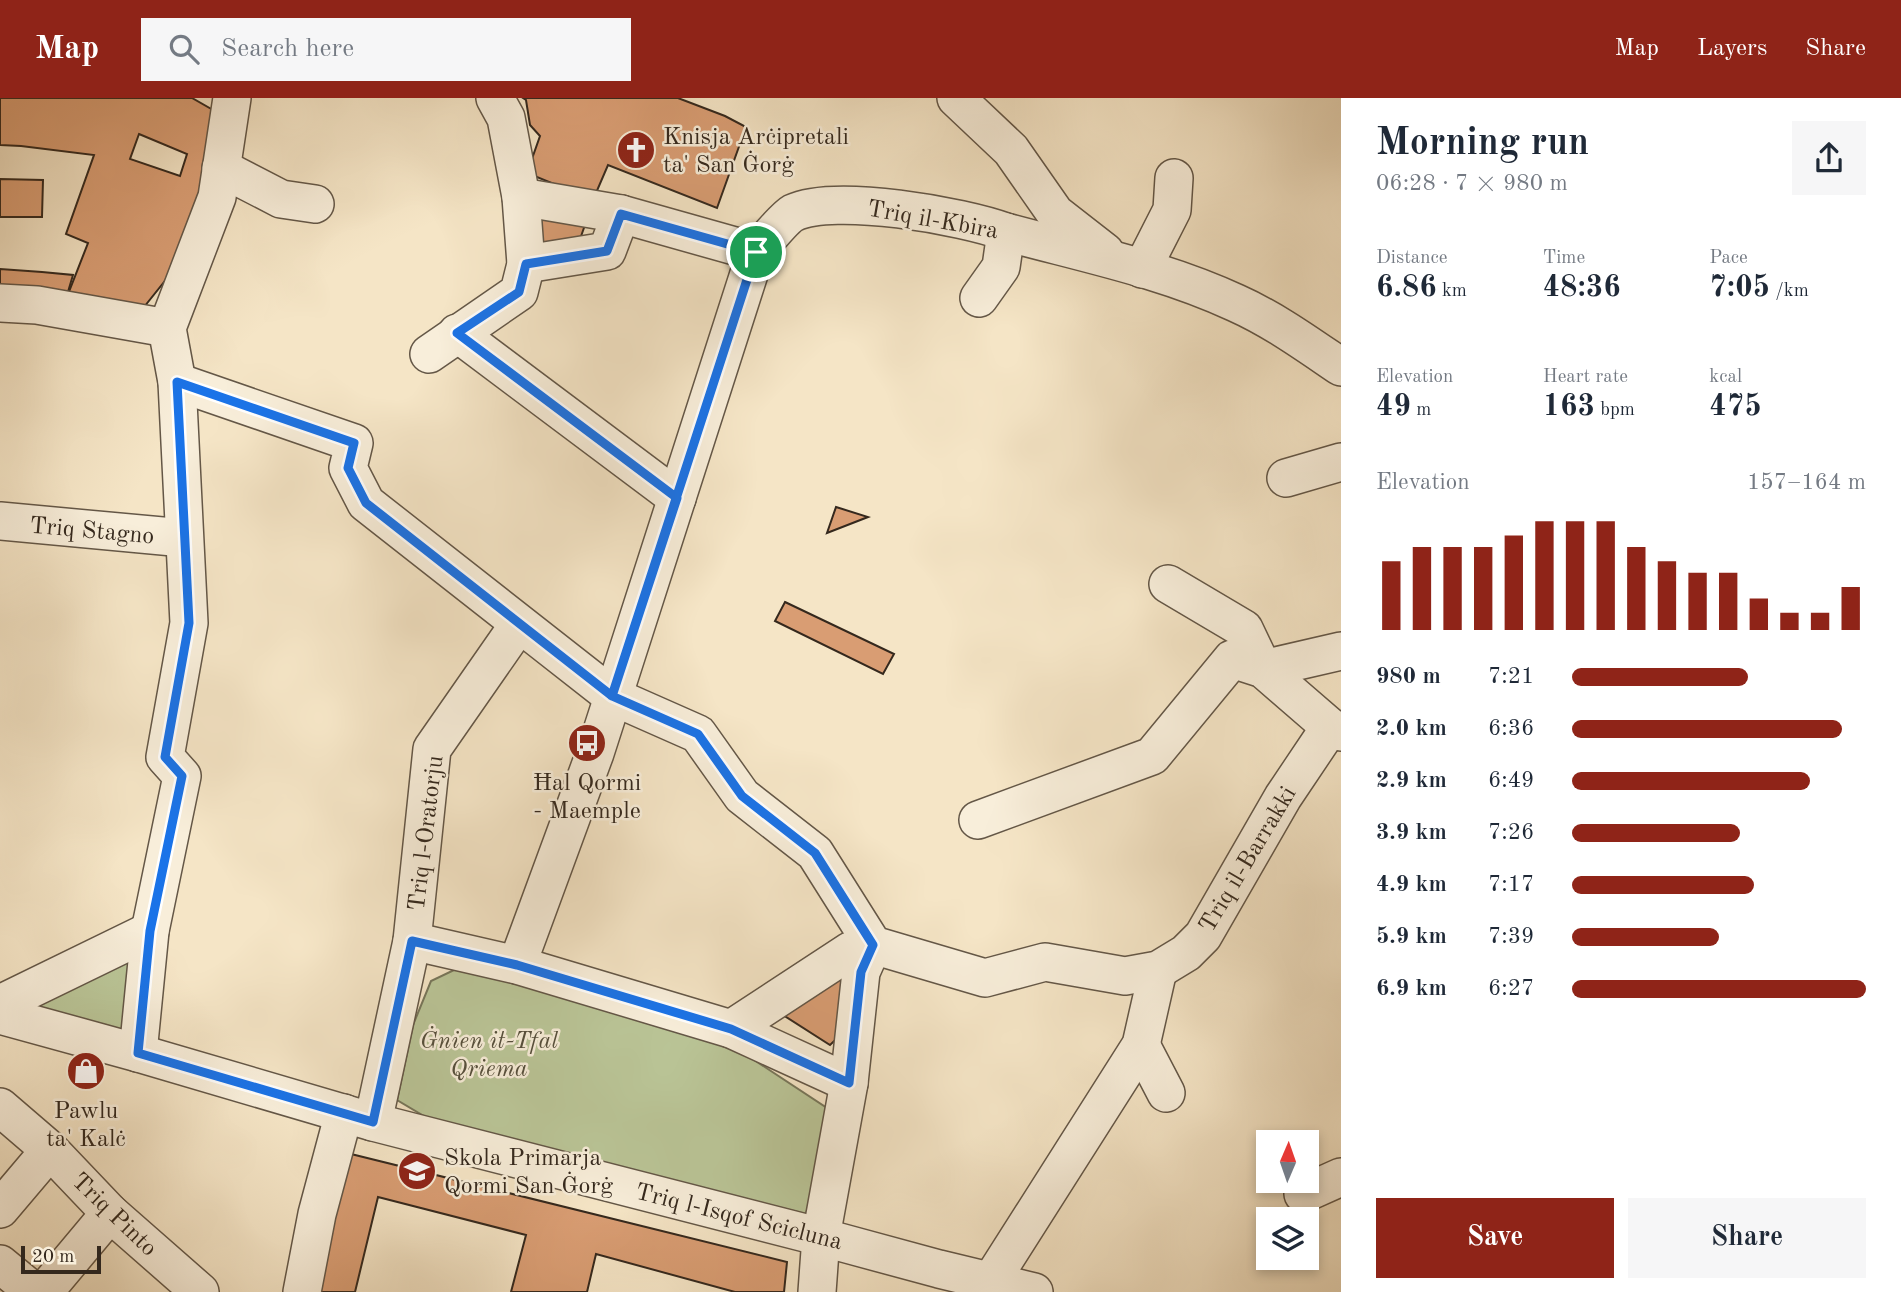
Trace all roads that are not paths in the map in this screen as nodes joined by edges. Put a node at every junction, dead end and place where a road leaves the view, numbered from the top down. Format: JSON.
{"nodes":[{"id":1,"x":232,"y":98,"type":"edge"},
{"id":2,"x":495,"y":98,"type":"edge"},
{"id":3,"x":956,"y":98,"type":"edge"},
{"id":4,"x":221,"y":168,"type":"junction"},
{"id":5,"x":1174,"y":178,"type":"dead end"},
{"id":6,"x":521,"y":197,"type":"junction"},
{"id":7,"x":315,"y":204,"type":"dead end"},
{"id":8,"x":621,"y":214,"type":"junction"},
{"id":9,"x":1006,"y":232,"type":"junction"},
{"id":10,"x":756,"y":252,"type":"junction"},
{"id":11,"x":526,"y":264,"type":"junction"},
{"id":12,"x":1130,"y":266,"type":"junction"},
{"id":13,"x":979,"y":298,"type":"dead end"},
{"id":14,"x":0,"y":303,"type":"edge"},
{"id":15,"x":167,"y":328,"type":"junction"},
{"id":16,"x":1341,"y":367,"type":"edge"},
{"id":17,"x":177,"y":382,"type":"junction"},
{"id":18,"x":1341,"y":462,"type":"edge"},
{"id":19,"x":1286,"y":478,"type":"dead end"},
{"id":20,"x":677,"y":498,"type":"junction"},
{"id":21,"x":0,"y":521,"type":"edge"},
{"id":22,"x":184,"y":538,"type":"junction"},
{"id":23,"x":1168,"y":584,"type":"dead end"},
{"id":24,"x":519,"y":624,"type":"junction"},
{"id":25,"x":1341,"y":651,"type":"edge"},
{"id":26,"x":1263,"y":669,"type":"junction"},
{"id":27,"x":612,"y":696,"type":"junction"},
{"id":28,"x":1336,"y":730,"type":"edge"},
{"id":29,"x":978,"y":820,"type":"dead end"},
{"id":30,"x":150,"y":931,"type":"junction"},
{"id":31,"x":412,"y":941,"type":"junction"},
{"id":32,"x":873,"y":945,"type":"junction"},
{"id":33,"x":517,"y":965,"type":"junction"},
{"id":34,"x":1158,"y":970,"type":"junction"},
{"id":35,"x":0,"y":1004,"type":"edge"},
{"id":36,"x":0,"y":1015,"type":"edge"},
{"id":37,"x":731,"y":1029,"type":"junction"},
{"id":38,"x":1142,"y":1045,"type":"junction"},
{"id":39,"x":138,"y":1053,"type":"junction"},
{"id":40,"x":849,"y":1083,"type":"junction"},
{"id":41,"x":1167,"y":1093,"type":"dead end"},
{"id":42,"x":0,"y":1107,"type":"edge"},
{"id":43,"x":358,"y":1118,"type":"junction"},
{"id":44,"x":50,"y":1150,"type":"junction"},
{"id":45,"x":1341,"y":1177,"type":"edge"},
{"id":46,"x":1320,"y":1186,"type":"edge"},
{"id":47,"x":0,"y":1209,"type":"edge"},
{"id":48,"x":110,"y":1213,"type":"junction"},
{"id":49,"x":821,"y":1237,"type":"junction"},
{"id":50,"x":0,"y":1264,"type":"edge"},
{"id":51,"x":947,"y":1280,"type":"edge"},
{"id":52,"x":991,"y":1281,"type":"junction"},
{"id":53,"x":34,"y":1292,"type":"edge"},
{"id":54,"x":44,"y":1292,"type":"edge"},
{"id":55,"x":200,"y":1292,"type":"edge"},
{"id":56,"x":302,"y":1292,"type":"edge"},
{"id":57,"x":817,"y":1292,"type":"edge"},
{"id":58,"x":1034,"y":1292,"type":"edge"}],
"edges":[{"from":1,"to":4,"type":"street"},
{"from":2,"to":6,"type":"street"},
{"from":3,"to":12,"type":"street"},
{"from":4,"to":7,"type":"street"},
{"from":4,"to":15,"type":"street"},
{"from":5,"to":12,"type":"street"},
{"from":6,"to":8,"type":"street"},
{"from":6,"to":11,"type":"street"},
{"from":8,"to":10,"type":"street"},
{"from":8,"to":11,"type":"street"},
{"from":9,"to":10,"type":"street","name":"Triq il-Kbira"},
{"from":9,"to":12,"type":"street","name":"Triq il-Kbira"},
{"from":9,"to":13,"type":"street"},
{"from":10,"to":20,"type":"street"},
{"from":11,"to":20,"type":"street"},
{"from":12,"to":16,"type":"street","name":"Triq il-Kbira"},
{"from":14,"to":15,"type":"street"},
{"from":15,"to":17,"type":"street"},
{"from":17,"to":22,"type":"street"},
{"from":17,"to":24,"type":"street"},
{"from":18,"to":19,"type":"street"},
{"from":20,"to":27,"type":"street"},
{"from":21,"to":22,"type":"street","name":"Triq Stagno"},
{"from":22,"to":30,"type":"street"},
{"from":23,"to":26,"type":"street"},
{"from":24,"to":27,"type":"street"},
{"from":24,"to":31,"type":"street","name":"Triq l-Oratorju"},
{"from":25,"to":26,"type":"street"},
{"from":26,"to":28,"type":"street"},
{"from":26,"to":29,"type":"street"},
{"from":27,"to":32,"type":"street"},
{"from":27,"to":33,"type":"street"},
{"from":28,"to":34,"type":"street","name":"Triq il-Barrakki"},
{"from":30,"to":35,"type":"street"},
{"from":30,"to":39,"type":"street"},
{"from":31,"to":33,"type":"street"},
{"from":31,"to":43,"type":"street","name":"Triq l-Oratorju"},
{"from":32,"to":34,"type":"street","name":"Triq il-Barrakki"},
{"from":32,"to":37,"type":"street"},
{"from":32,"to":40,"type":"street"},
{"from":33,"to":37,"type":"street"},
{"from":34,"to":38,"type":"street"},
{"from":36,"to":39,"type":"street","name":"Triq l-Isqof Scicluna"},
{"from":37,"to":40,"type":"street"},
{"from":38,"to":41,"type":"street"},
{"from":38,"to":52,"type":"street"},
{"from":39,"to":43,"type":"street","name":"Triq l-Isqof Scicluna"},
{"from":40,"to":49,"type":"street"},
{"from":42,"to":44,"type":"street","name":"Triq Pinto"},
{"from":43,"to":49,"type":"street","name":"Triq l-Isqof Scicluna"},
{"from":43,"to":56,"type":"street","name":"Triq l-Oratorju"},
{"from":44,"to":47,"type":"street"},
{"from":44,"to":48,"type":"street","name":"Triq Pinto"},
{"from":45,"to":46,"type":"street"},
{"from":48,"to":54,"type":"street"},
{"from":48,"to":55,"type":"street","name":"Triq Pinto"},
{"from":49,"to":51,"type":"street","name":"Triq l-Isqof Scicluna"},
{"from":49,"to":57,"type":"street"},
{"from":50,"to":53,"type":"street"},
{"from":51,"to":52,"type":"street","name":"Triq l-Isqof Scicluna"},
{"from":52,"to":58,"type":"street","name":"Triq l-Isqof Scicluna"}]}
